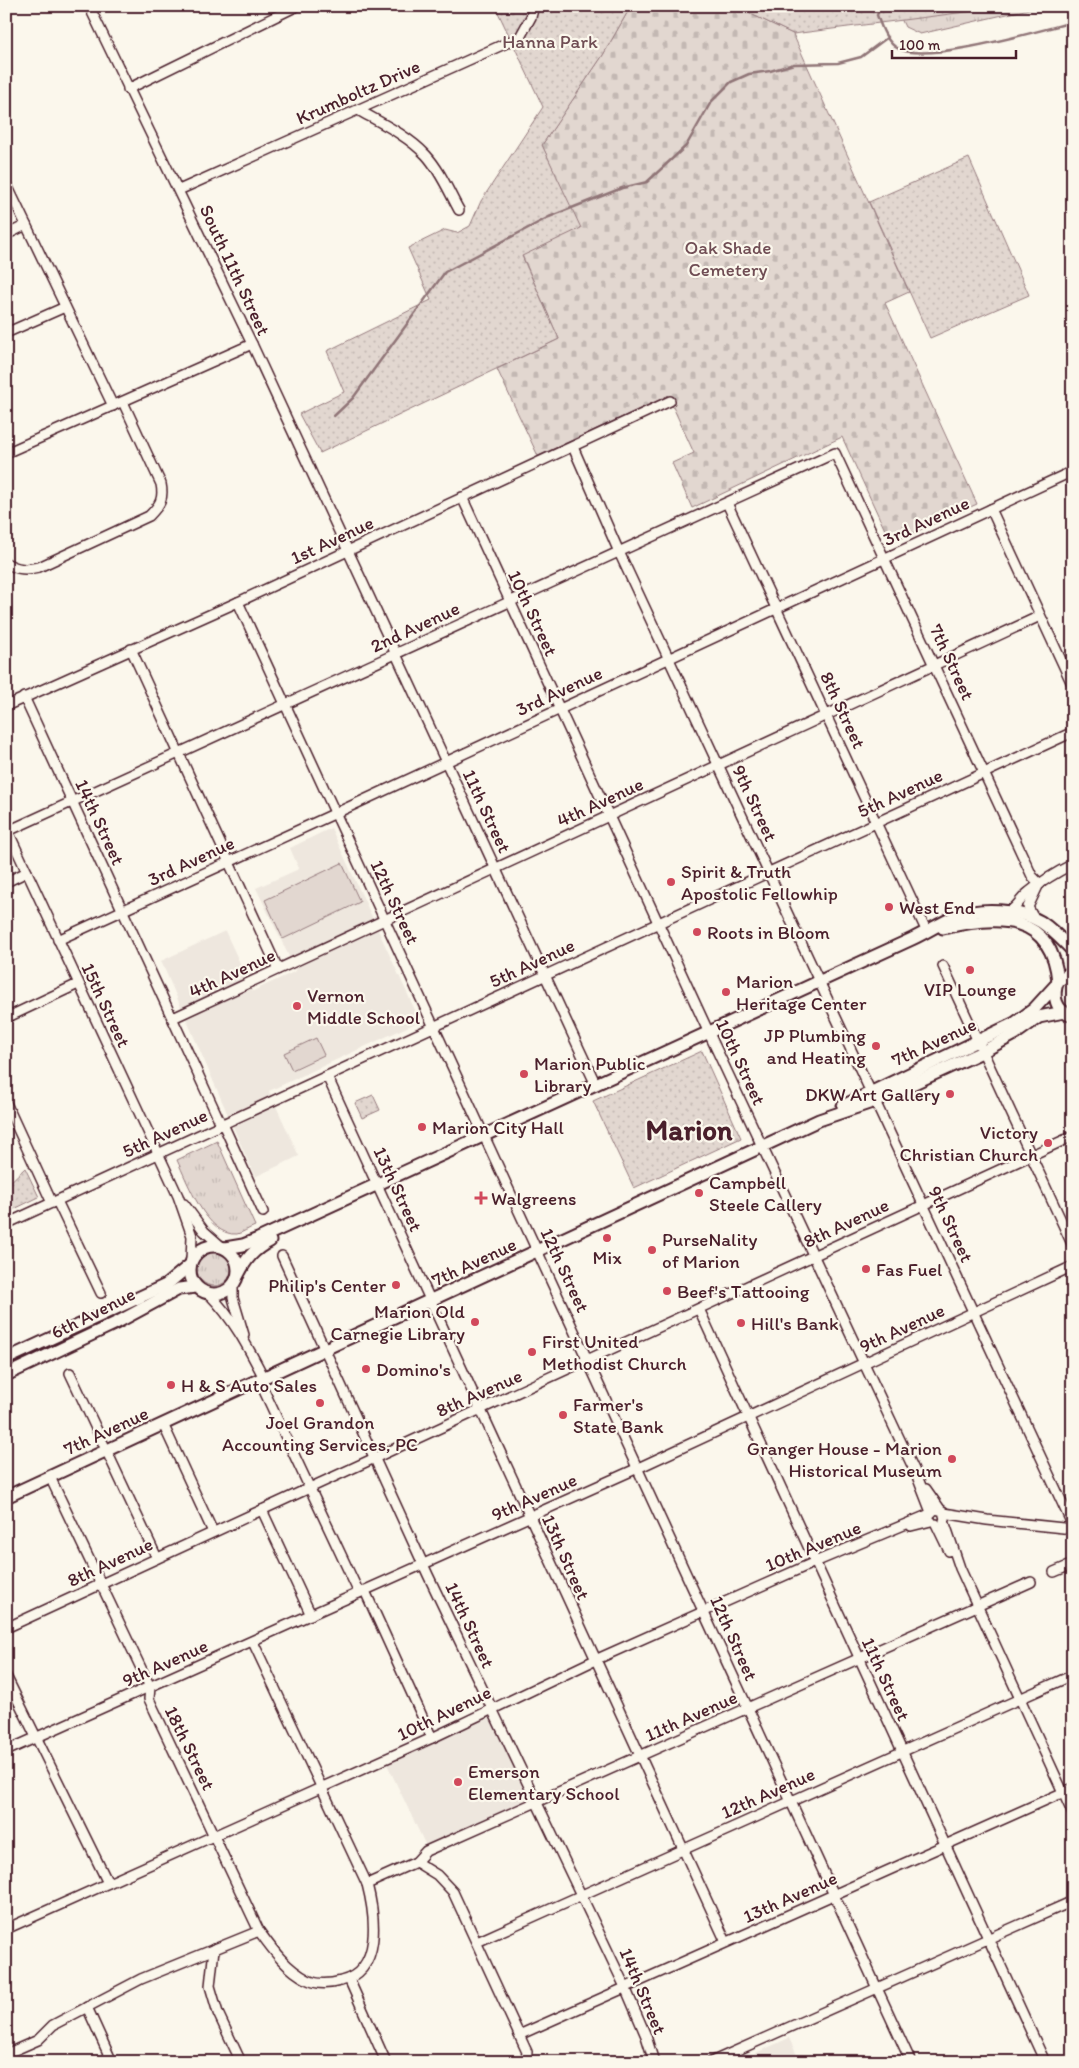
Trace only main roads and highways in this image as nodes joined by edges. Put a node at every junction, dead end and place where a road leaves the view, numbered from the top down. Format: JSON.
{"nodes":[{"id":1,"x":927,"y":932,"type":"junction"},
{"id":2,"x":1073,"y":951,"type":"edge"},
{"id":3,"x":1073,"y":971,"type":"edge"},
{"id":4,"x":1056,"y":983,"type":"junction"},
{"id":5,"x":1069,"y":1016,"type":"edge"},
{"id":6,"x":980,"y":1047,"type":"junction"},
{"id":7,"x":340,"y":1203,"type":"junction"},
{"id":8,"x":224,"y":1247,"type":"junction"},
{"id":9,"x":190,"y":1263,"type":"junction"},
{"id":10,"x":235,"y":1281,"type":"junction"},
{"id":11,"x":196,"y":1287,"type":"junction"},
{"id":12,"x":6,"y":1359,"type":"edge"},
{"id":13,"x":6,"y":1375,"type":"edge"},
{"id":14,"x":6,"y":1497,"type":"edge"}],
"edges":[{"from":1,"to":2,"type":"main road"},
{"from":1,"to":4,"type":"main road"},
{"from":1,"to":7,"type":"main road"},
{"from":3,"to":4,"type":"main road","name":"7th Avenue"},
{"from":4,"to":5,"type":"main road"},
{"from":4,"to":6,"type":"main road","name":"7th Avenue"},
{"from":5,"to":6,"type":"main road","name":"7th Avenue"},
{"from":6,"to":14,"type":"main road","name":"7th Avenue"},
{"from":7,"to":8,"type":"main road"},
{"from":7,"to":10,"type":"main road"},
{"from":8,"to":9,"type":"main road"},
{"from":8,"to":10,"type":"main road"},
{"from":9,"to":11,"type":"main road"},
{"from":9,"to":12,"type":"main road","name":"6th Avenue"},
{"from":10,"to":11,"type":"main road"},
{"from":11,"to":13,"type":"main road","name":"6th Avenue"}]}
